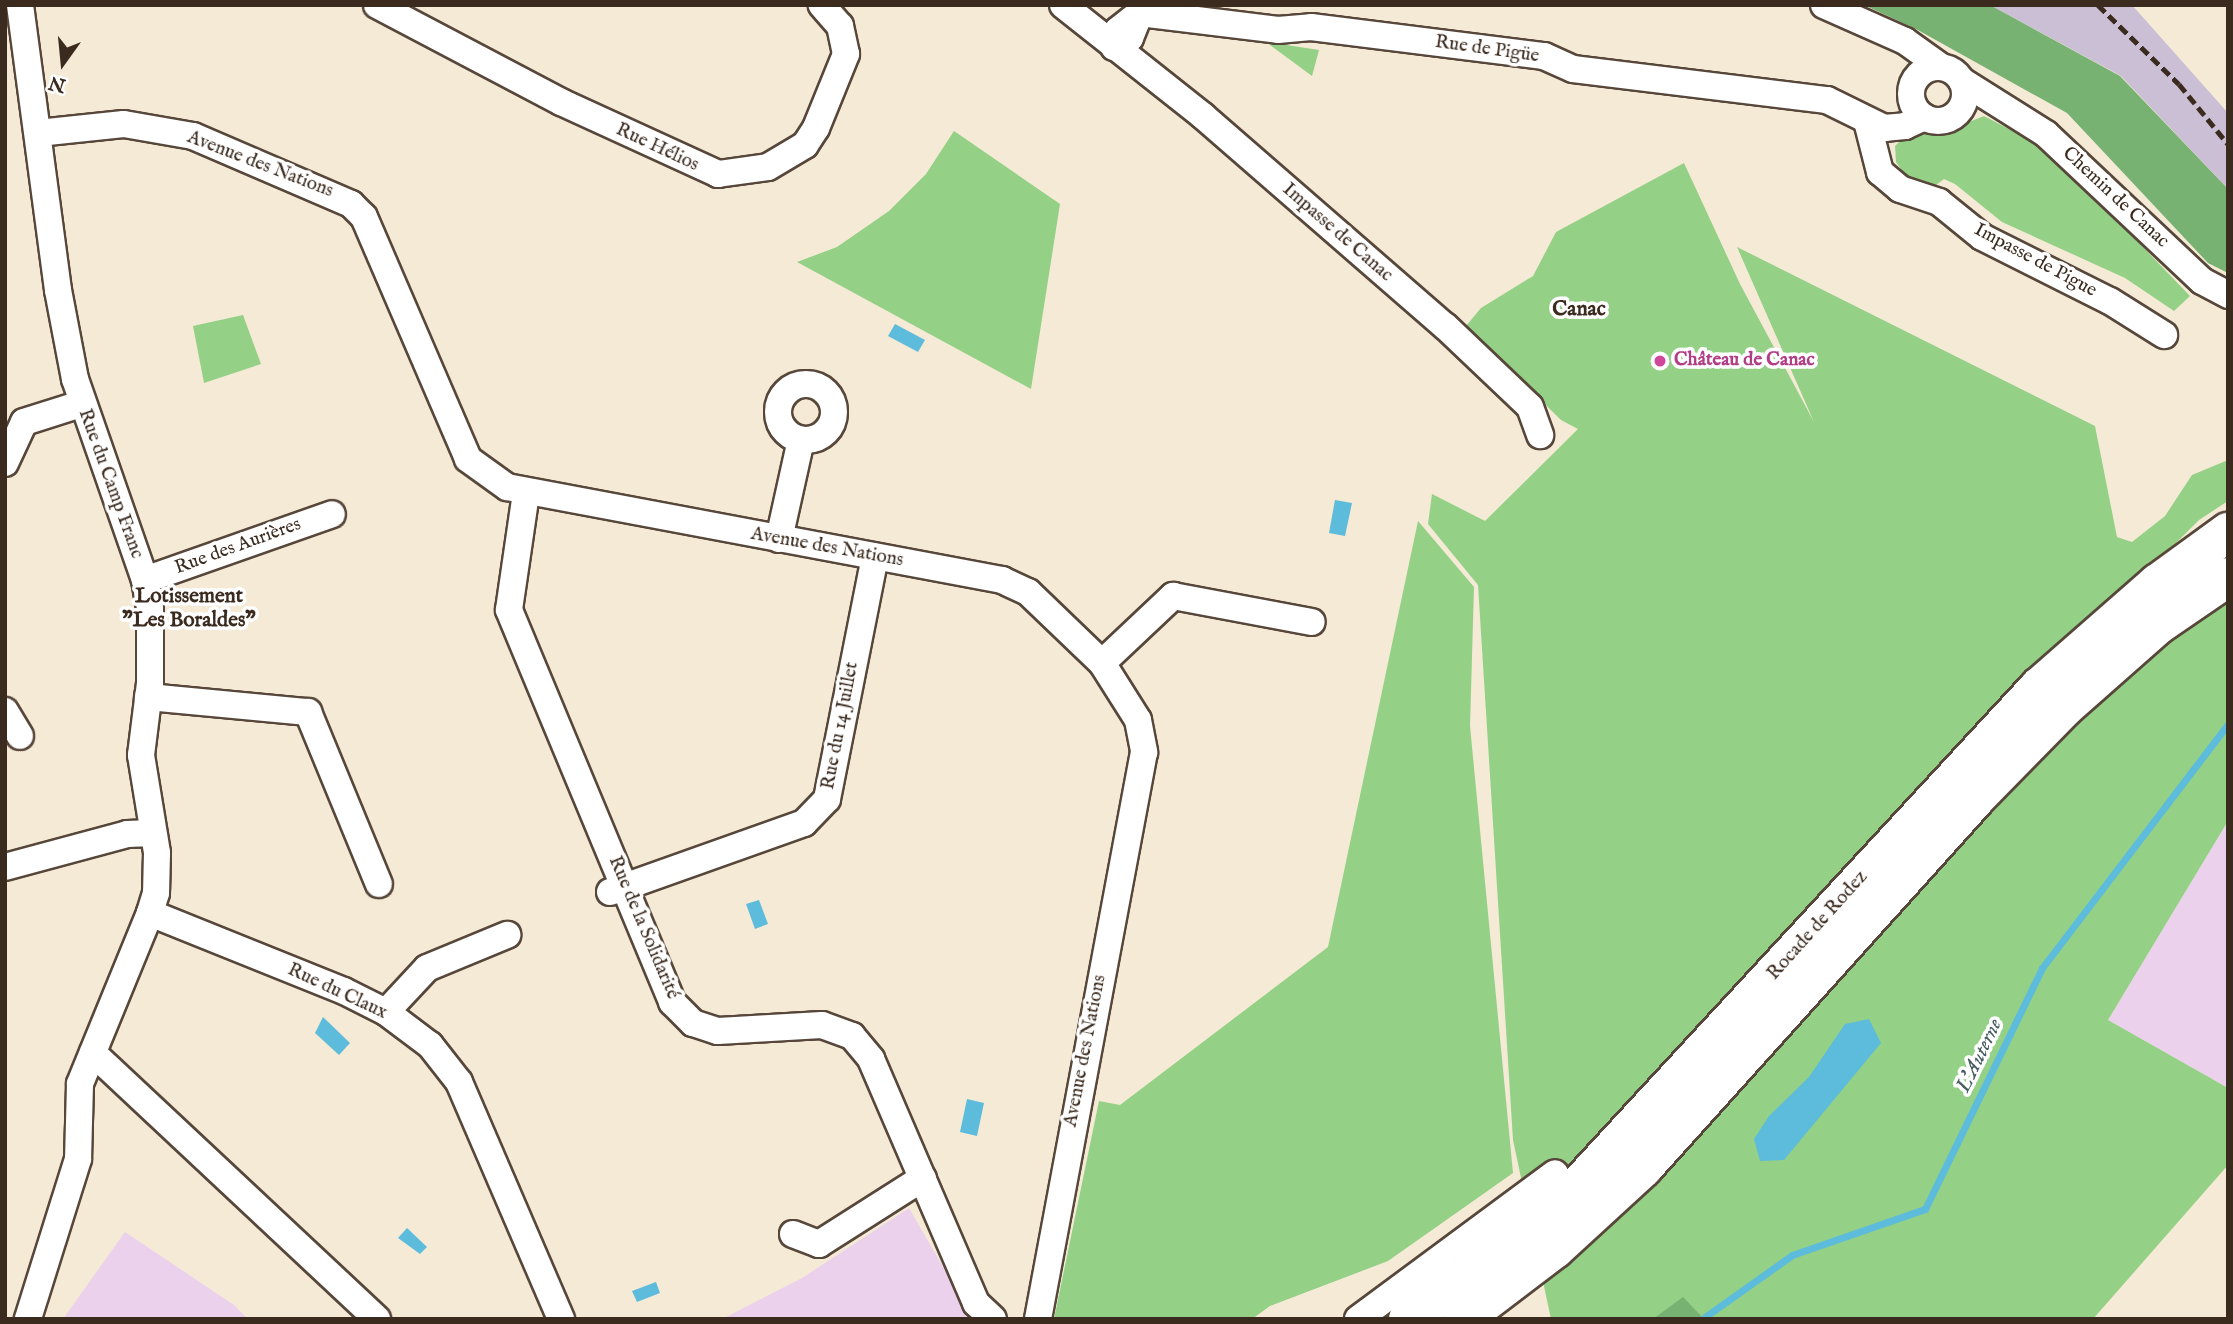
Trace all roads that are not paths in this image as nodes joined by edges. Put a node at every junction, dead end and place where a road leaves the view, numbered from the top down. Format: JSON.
{"nodes":[{"id":1,"x":20,"y":5,"type":"edge"},
{"id":2,"x":377,"y":5,"type":"edge"},
{"id":3,"x":822,"y":5,"type":"edge"},
{"id":4,"x":1063,"y":5,"type":"edge"},
{"id":5,"x":1824,"y":5,"type":"edge"},
{"id":6,"x":1114,"y":47,"type":"junction"},
{"id":7,"x":1946,"y":82,"type":"junction"},
{"id":8,"x":1918,"y":111,"type":"junction"},
{"id":9,"x":1867,"y":121,"type":"junction"},
{"id":10,"x":38,"y":133,"type":"junction"},
{"id":11,"x":2228,"y":295,"type":"edge"},
{"id":12,"x":2164,"y":335,"type":"dead end"},
{"id":13,"x":81,"y":404,"type":"junction"},
{"id":14,"x":1540,"y":435,"type":"dead end"},
{"id":15,"x":801,"y":440,"type":"dead end"},
{"id":16,"x":5,"y":463,"type":"edge"},
{"id":17,"x":526,"y":493,"type":"junction"},
{"id":18,"x":332,"y":514,"type":"dead end"},
{"id":19,"x":2228,"y":532,"type":"edge"},
{"id":20,"x":779,"y":539,"type":"junction"},
{"id":21,"x":875,"y":557,"type":"junction"},
{"id":22,"x":2228,"y":577,"type":"edge"},
{"id":23,"x":145,"y":580,"type":"junction"},
{"id":24,"x":1312,"y":622,"type":"dead end"},
{"id":25,"x":1102,"y":663,"type":"junction"},
{"id":26,"x":148,"y":697,"type":"junction"},
{"id":27,"x":5,"y":711,"type":"edge"},
{"id":28,"x":20,"y":736,"type":"dead end"},
{"id":29,"x":1929,"y":803,"type":"junction"},
{"id":30,"x":153,"y":833,"type":"junction"},
{"id":31,"x":5,"y":867,"type":"edge"},
{"id":32,"x":379,"y":884,"type":"dead end"},
{"id":33,"x":617,"y":891,"type":"junction"},
{"id":34,"x":150,"y":913,"type":"junction"},
{"id":35,"x":507,"y":934,"type":"dead end"},
{"id":36,"x":386,"y":1012,"type":"junction"},
{"id":37,"x":93,"y":1053,"type":"junction"},
{"id":38,"x":1555,"y":1173,"type":"joint"},
{"id":39,"x":923,"y":1178,"type":"junction"},
{"id":40,"x":793,"y":1234,"type":"dead end"},
{"id":41,"x":28,"y":1319,"type":"edge"},
{"id":42,"x":377,"y":1319,"type":"edge"},
{"id":43,"x":561,"y":1319,"type":"edge"},
{"id":44,"x":993,"y":1319,"type":"edge"},
{"id":45,"x":1038,"y":1319,"type":"edge"},
{"id":46,"x":1358,"y":1319,"type":"edge"},
{"id":47,"x":1408,"y":1319,"type":"edge"},
{"id":48,"x":1463,"y":1319,"type":"edge"}],
"edges":[{"from":1,"to":10,"type":"street","name":"Rue du Camp Franc"},
{"from":2,"to":3,"type":"street","name":"Rue Hélios"},
{"from":4,"to":6,"type":"street"},
{"from":5,"to":7,"type":"street"},
{"from":6,"to":9,"type":"street","name":"Rue de Pigüe"},
{"from":6,"to":14,"type":"street","name":"Impasse de Canac"},
{"from":7,"to":8,"type":"street"},
{"from":7,"to":8,"type":"street","name":"Chemin de Canac"},
{"from":7,"to":11,"type":"street","name":"Chemin de Canac"},
{"from":8,"to":9,"type":"street"},
{"from":9,"to":12,"type":"street","name":"Impasse de Pigue"},
{"from":10,"to":13,"type":"street","name":"Rue du Camp Franc"},
{"from":10,"to":17,"type":"street","name":"Avenue des Nations"},
{"from":13,"to":16,"type":"street"},
{"from":13,"to":23,"type":"street","name":"Rue du Camp Franc"},
{"from":15,"to":20,"type":"street"},
{"from":17,"to":20,"type":"street","name":"Avenue des Nations"},
{"from":17,"to":33,"type":"street","name":"Rue de la Solidarité"},
{"from":18,"to":23,"type":"street","name":"Rue des Aurières"},
{"from":19,"to":29,"type":"highway","name":"Rocade de Rodez"},
{"from":20,"to":21,"type":"street","name":"Avenue des Nations"},
{"from":21,"to":25,"type":"street","name":"Avenue des Nations"},
{"from":21,"to":33,"type":"street","name":"Rue du 14 Juillet"},
{"from":22,"to":48,"type":"highway","name":"Rocade de Rodez"},
{"from":23,"to":26,"type":"street","name":"Rue du Camp Franc"},
{"from":24,"to":25,"type":"street"},
{"from":25,"to":45,"type":"street","name":"Avenue des Nations"},
{"from":26,"to":30,"type":"street","name":"Rue du Camp Franc"},
{"from":26,"to":32,"type":"street"},
{"from":27,"to":28,"type":"street"},
{"from":29,"to":38,"type":"highway"},
{"from":29,"to":47,"type":"highway","name":"Rocade de Rodez"},
{"from":30,"to":31,"type":"street"},
{"from":30,"to":34,"type":"street","name":"Rue du Camp Franc"},
{"from":33,"to":39,"type":"street","name":"Rue de la Solidarité"},
{"from":34,"to":36,"type":"street","name":"Rue du Claux"},
{"from":34,"to":37,"type":"street","name":"Rue du Camp Franc"},
{"from":35,"to":36,"type":"street"},
{"from":36,"to":43,"type":"street","name":"Rue du Claux"},
{"from":37,"to":41,"type":"street","name":"Rue du Camp Franc"},
{"from":37,"to":42,"type":"street"},
{"from":38,"to":46,"type":"street"},
{"from":39,"to":40,"type":"street"},
{"from":39,"to":44,"type":"street","name":"Rue de la Solidarité"}]}
